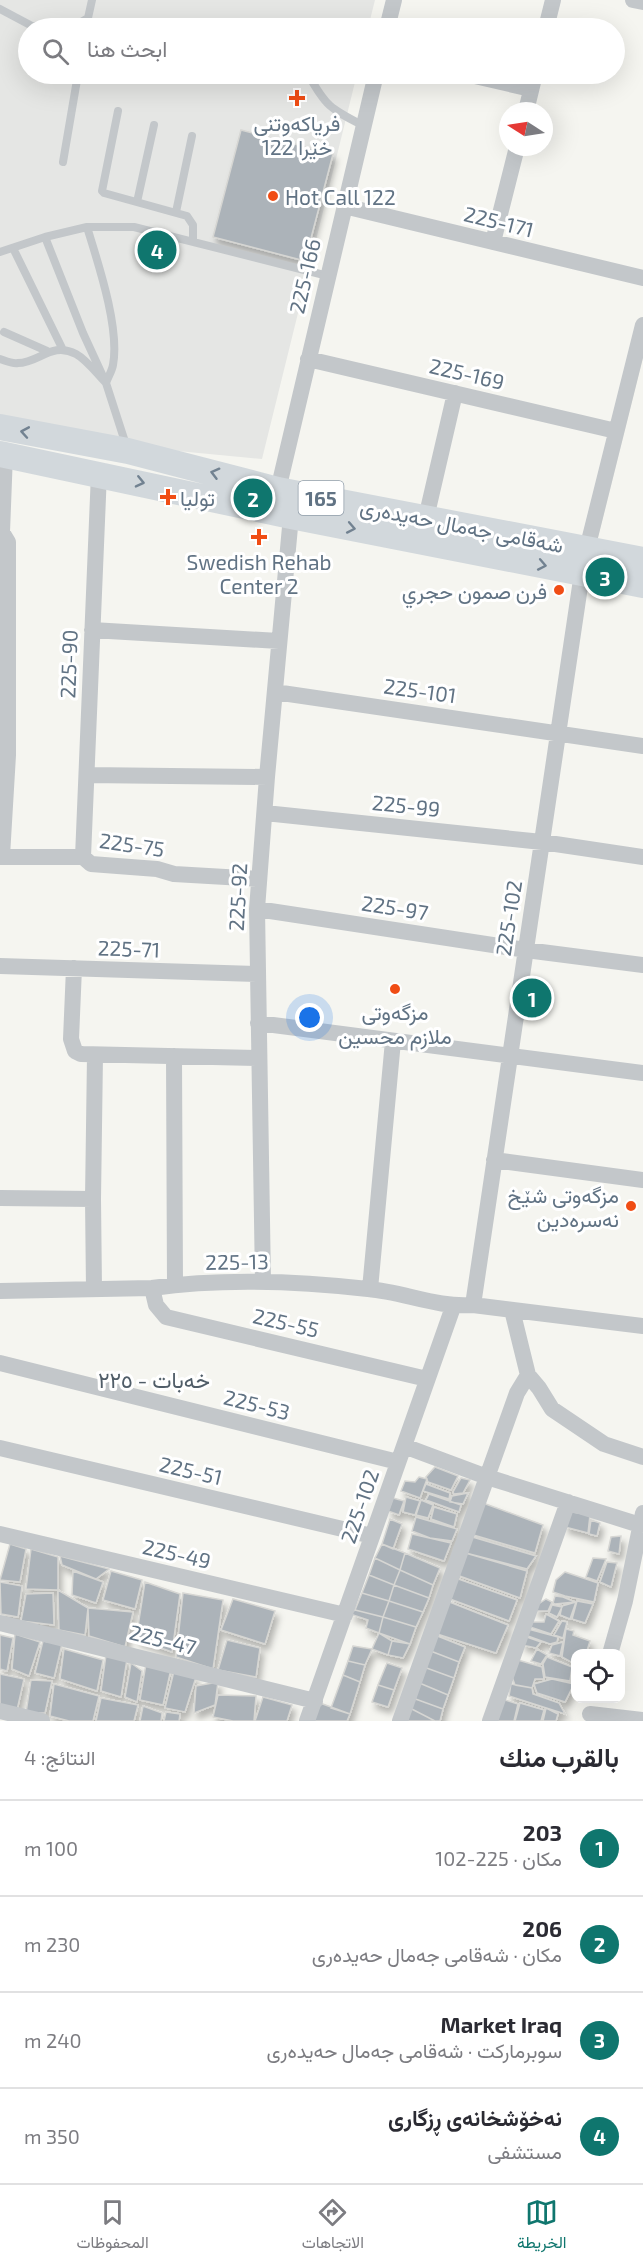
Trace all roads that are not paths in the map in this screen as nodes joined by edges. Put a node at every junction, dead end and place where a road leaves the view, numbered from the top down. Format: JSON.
{"nodes":[{"id":1,"x":5,"y":0,"type":"edge"},
{"id":2,"x":92,"y":0,"type":"edge"},
{"id":3,"x":394,"y":0,"type":"edge"},
{"id":4,"x":553,"y":0,"type":"edge"},
{"id":5,"x":633,"y":0,"type":"edge"},
{"id":6,"x":643,"y":2,"type":"edge"},
{"id":7,"x":0,"y":8,"type":"edge"},
{"id":8,"x":18,"y":18,"type":"edge"},
{"id":9,"x":88,"y":18,"type":"edge"},
{"id":10,"x":390,"y":18,"type":"edge"},
{"id":11,"x":548,"y":18,"type":"edge"},
{"id":12,"x":76,"y":84,"type":"edge"},
{"id":13,"x":314,"y":84,"type":"edge"},
{"id":14,"x":374,"y":84,"type":"edge"},
{"id":15,"x":532,"y":84,"type":"edge"},
{"id":16,"x":528,"y":102,"type":"edge"},
{"id":17,"x":118,"y":111,"type":"dead end"},
{"id":18,"x":154,"y":125,"type":"dead end"},
{"id":19,"x":364,"y":126,"type":"junction"},
{"id":20,"x":192,"y":136,"type":"dead end"},
{"id":21,"x":515,"y":156,"type":"edge"},
{"id":22,"x":63,"y":162,"type":"dead end"},
{"id":23,"x":137,"y":202,"type":"junction"},
{"id":24,"x":344,"y":206,"type":"junction"},
{"id":25,"x":176,"y":212,"type":"junction"},
{"id":26,"x":87,"y":227,"type":"junction"},
{"id":27,"x":45,"y":237,"type":"junction"},
{"id":28,"x":192,"y":240,"type":"junction"},
{"id":29,"x":493,"y":242,"type":"junction"},
{"id":30,"x":13,"y":248,"type":"junction"},
{"id":31,"x":0,"y":252,"type":"edge"},
{"id":32,"x":328,"y":276,"type":"junction"},
{"id":33,"x":643,"y":278,"type":"edge"},
{"id":34,"x":643,"y":325,"type":"edge"},
{"id":35,"x":4,"y":332,"type":"dead end"},
{"id":36,"x":63,"y":350,"type":"junction"},
{"id":37,"x":47,"y":351,"type":"junction"},
{"id":38,"x":0,"y":359,"type":"edge"},
{"id":39,"x":308,"y":359,"type":"junction"},
{"id":40,"x":106,"y":383,"type":"junction"},
{"id":41,"x":455,"y":393,"type":"junction"},
{"id":42,"x":0,"y":427,"type":"edge"},
{"id":43,"x":616,"y":431,"type":"junction"},
{"id":44,"x":128,"y":451,"type":"junction"},
{"id":45,"x":2,"y":454,"type":"edge"},
{"id":46,"x":99,"y":473,"type":"junction"},
{"id":47,"x":278,"y":490,"type":"junction"},
{"id":48,"x":291,"y":516,"type":"junction"},
{"id":49,"x":426,"y":518,"type":"junction"},
{"id":50,"x":643,"y":560,"type":"edge"},
{"id":51,"x":584,"y":561,"type":"junction"},
{"id":52,"x":643,"y":585,"type":"edge"},
{"id":53,"x":92,"y":630,"type":"junction"},
{"id":54,"x":279,"y":641,"type":"junction"},
{"id":55,"x":3,"y":657,"type":"edge"},
{"id":56,"x":275,"y":692,"type":"junction"},
{"id":57,"x":558,"y":733,"type":"junction"},
{"id":58,"x":643,"y":746,"type":"edge"},
{"id":59,"x":4,"y":755,"type":"edge"},
{"id":60,"x":87,"y":775,"type":"junction"},
{"id":61,"x":267,"y":777,"type":"junction"},
{"id":62,"x":265,"y":813,"type":"junction"},
{"id":63,"x":542,"y":842,"type":"junction"},
{"id":64,"x":1,"y":856,"type":"edge"},
{"id":65,"x":83,"y":857,"type":"junction"},
{"id":66,"x":643,"y":857,"type":"edge"},
{"id":67,"x":259,"y":879,"type":"junction"},
{"id":68,"x":257,"y":909,"type":"junction"},
{"id":69,"x":526,"y":950,"type":"junction"},
{"id":70,"x":643,"y":965,"type":"edge"},
{"id":71,"x":0,"y":966,"type":"edge"},
{"id":72,"x":74,"y":969,"type":"junction"},
{"id":73,"x":257,"y":974,"type":"junction"},
{"id":74,"x":258,"y":1023,"type":"junction"},
{"id":75,"x":393,"y":1041,"type":"junction"},
{"id":76,"x":88,"y":1054,"type":"junction"},
{"id":77,"x":174,"y":1056,"type":"junction"},
{"id":78,"x":510,"y":1056,"type":"junction"},
{"id":79,"x":258,"y":1058,"type":"junction"},
{"id":80,"x":643,"y":1073,"type":"edge"},
{"id":81,"x":494,"y":1160,"type":"junction"},
{"id":82,"x":643,"y":1180,"type":"edge"},
{"id":83,"x":0,"y":1198,"type":"edge"},
{"id":84,"x":93,"y":1199,"type":"junction"},
{"id":85,"x":263,"y":1282,"type":"junction"},
{"id":86,"x":175,"y":1285,"type":"junction"},
{"id":87,"x":152,"y":1288,"type":"junction"},
{"id":88,"x":94,"y":1289,"type":"junction"},
{"id":89,"x":370,"y":1289,"type":"junction"},
{"id":90,"x":0,"y":1291,"type":"edge"},
{"id":91,"x":472,"y":1305,"type":"junction"},
{"id":92,"x":453,"y":1307,"type":"junction"},
{"id":93,"x":512,"y":1310,"type":"junction"},
{"id":94,"x":643,"y":1326,"type":"edge"},
{"id":95,"x":0,"y":1363,"type":"edge"},
{"id":96,"x":528,"y":1375,"type":"junction"},
{"id":97,"x":428,"y":1379,"type":"junction"},
{"id":98,"x":0,"y":1448,"type":"edge"},
{"id":99,"x":401,"y":1454,"type":"junction"},
{"id":100,"x":643,"y":1457,"type":"edge"},
{"id":101,"x":487,"y":1476,"type":"junction"},
{"id":102,"x":568,"y":1502,"type":"junction"},
{"id":103,"x":642,"y":1519,"type":"edge"},
{"id":104,"x":0,"y":1534,"type":"edge"},
{"id":105,"x":372,"y":1536,"type":"junction"},
{"id":106,"x":635,"y":1588,"type":"edge"},
{"id":107,"x":345,"y":1615,"type":"junction"},
{"id":108,"x":0,"y":1623,"type":"edge"},
{"id":109,"x":612,"y":1649,"type":"edge"},
{"id":110,"x":315,"y":1701,"type":"junction"},
{"id":111,"x":0,"y":1711,"type":"edge"},
{"id":112,"x":591,"y":1711,"type":"edge"},
{"id":113,"x":643,"y":1720,"type":"edge"},
{"id":114,"x":42,"y":1721,"type":"edge"},
{"id":115,"x":307,"y":1721,"type":"edge"},
{"id":116,"x":400,"y":1721,"type":"edge"},
{"id":117,"x":490,"y":1721,"type":"edge"}],
"edges":[{"from":1,"to":7,"type":"lane"},
{"from":2,"to":9,"type":"lane"},
{"from":3,"to":10,"type":"street"},
{"from":4,"to":11,"type":"street"},
{"from":5,"to":6,"type":"street"},
{"from":7,"to":8,"type":"lane"},
{"from":12,"to":22,"type":"lane"},
{"from":13,"to":19,"type":"lane"},
{"from":14,"to":19,"type":"street","name":"225-166"},
{"from":15,"to":16,"type":"street"},
{"from":17,"to":23,"type":"lane"},
{"from":18,"to":23,"type":"lane"},
{"from":19,"to":24,"type":"street","name":"225-166"},
{"from":20,"to":25,"type":"lane"},
{"from":21,"to":29,"type":"street"},
{"from":23,"to":25,"type":"lane"},
{"from":24,"to":29,"type":"street","name":"225-171"},
{"from":24,"to":32,"type":"street","name":"225-166"},
{"from":25,"to":28,"type":"lane"},
{"from":26,"to":27,"type":"lane"},
{"from":26,"to":28,"type":"lane"},
{"from":26,"to":40,"type":"lane"},
{"from":27,"to":30,"type":"lane"},
{"from":27,"to":40,"type":"lane"},
{"from":28,"to":32,"type":"lane"},
{"from":29,"to":33,"type":"street","name":"225-171"},
{"from":30,"to":31,"type":"lane"},
{"from":30,"to":36,"type":"lane"},
{"from":32,"to":39,"type":"street","name":"225-166"},
{"from":34,"to":43,"type":"street","name":"225-102"},
{"from":35,"to":37,"type":"lane"},
{"from":36,"to":37,"type":"lane"},
{"from":36,"to":40,"type":"lane"},
{"from":37,"to":38,"type":"lane"},
{"from":39,"to":41,"type":"street","name":"225-169"},
{"from":39,"to":47,"type":"street","name":"225-166"},
{"from":40,"to":44,"type":"lane"},
{"from":41,"to":43,"type":"street","name":"225-169"},
{"from":41,"to":49,"type":"street"},
{"from":44,"to":42,"type":"main road","name":"شەقامی جەمال حەیدەری","number":"165","one_way":true},
{"from":43,"to":51,"type":"street","name":"225-102"},
{"from":47,"to":44,"type":"main road","name":"شەقامی جەمال حەیدەری","number":"165","one_way":true},
{"from":45,"to":46,"type":"main road","name":"شەقامی جەمال حەیدەری","number":"165"},
{"from":45,"to":55,"type":"street"},
{"from":46,"to":48,"type":"main road","name":"شەقامی جەمال حەیدەری","number":"165","one_way":true},
{"from":46,"to":53,"type":"street","name":"225-90"},
{"from":47,"to":49,"type":"main road","name":"شەقامی جەمال حەیدەری","number":"165"},
{"from":48,"to":51,"type":"main road","name":"شەقامی جەمال حەیدەری","number":"165","one_way":true},
{"from":48,"to":54,"type":"street","name":"225-92"},
{"from":49,"to":51,"type":"main road","name":"شەقامی جەمال حەیدەری","number":"165"},
{"from":50,"to":51,"type":"main road","name":"شەقامی جەمال حەیدەری","number":"165"},
{"from":51,"to":52,"type":"main road","name":"شەقامی جەمال حەیدەری","number":"165"},
{"from":51,"to":57,"type":"street","name":"225-102"},
{"from":53,"to":54,"type":"street"},
{"from":53,"to":60,"type":"street","name":"225-90"},
{"from":54,"to":56,"type":"street","name":"225-92"},
{"from":55,"to":59,"type":"street"},
{"from":56,"to":57,"type":"street","name":"225-101"},
{"from":56,"to":61,"type":"street","name":"225-92"},
{"from":57,"to":58,"type":"street","name":"225-101"},
{"from":57,"to":63,"type":"street","name":"225-102"},
{"from":59,"to":64,"type":"street"},
{"from":60,"to":61,"type":"street"},
{"from":60,"to":65,"type":"street","name":"225-90"},
{"from":61,"to":62,"type":"street","name":"225-92"},
{"from":62,"to":63,"type":"street","name":"225-99"},
{"from":62,"to":67,"type":"street","name":"225-92"},
{"from":63,"to":66,"type":"street","name":"225-99"},
{"from":63,"to":69,"type":"street","name":"225-102"},
{"from":64,"to":65,"type":"street","name":"225-75"},
{"from":65,"to":67,"type":"street","name":"225-75"},
{"from":67,"to":68,"type":"street","name":"225-92"},
{"from":68,"to":69,"type":"street","name":"225-97"},
{"from":68,"to":73,"type":"street","name":"225-92"},
{"from":69,"to":70,"type":"street","name":"225-97"},
{"from":69,"to":78,"type":"street","name":"225-102"},
{"from":71,"to":72,"type":"street","name":"225-71"},
{"from":72,"to":73,"type":"street","name":"225-71"},
{"from":72,"to":76,"type":"street"},
{"from":73,"to":74,"type":"street","name":"225-92"},
{"from":74,"to":75,"type":"street"},
{"from":74,"to":79,"type":"street","name":"225-92"},
{"from":75,"to":78,"type":"street"},
{"from":75,"to":89,"type":"street"},
{"from":76,"to":77,"type":"street"},
{"from":76,"to":84,"type":"street"},
{"from":77,"to":79,"type":"street"},
{"from":77,"to":86,"type":"street"},
{"from":78,"to":80,"type":"street"},
{"from":78,"to":81,"type":"street","name":"225-102"},
{"from":79,"to":85,"type":"street","name":"225-92"},
{"from":81,"to":82,"type":"street"},
{"from":81,"to":91,"type":"street","name":"225-102"},
{"from":83,"to":84,"type":"street"},
{"from":84,"to":88,"type":"street"},
{"from":85,"to":86,"type":"street","name":"225-13"},
{"from":85,"to":89,"type":"street","name":"225-13"},
{"from":86,"to":87,"type":"street","name":"225-13"},
{"from":87,"to":88,"type":"street","name":"225-13"},
{"from":87,"to":97,"type":"street","name":"225-55"},
{"from":88,"to":90,"type":"street","name":"225-13"},
{"from":89,"to":92,"type":"street","name":"225-13"},
{"from":91,"to":92,"type":"street","name":"225-13"},
{"from":91,"to":93,"type":"street","name":"225-13"},
{"from":92,"to":97,"type":"street","name":"225-102"},
{"from":93,"to":94,"type":"street","name":"225-13"},
{"from":93,"to":96,"type":"street"},
{"from":95,"to":99,"type":"street","name":"225-53"},
{"from":96,"to":100,"type":"street"},
{"from":96,"to":101,"type":"street"},
{"from":97,"to":99,"type":"street","name":"225-102"},
{"from":98,"to":105,"type":"street","name":"225-51"},
{"from":99,"to":101,"type":"street","name":"225-53"},
{"from":99,"to":105,"type":"street","name":"225-102"},
{"from":101,"to":102,"type":"street","name":"225-53"},
{"from":101,"to":116,"type":"street"},
{"from":102,"to":103,"type":"street","name":"225-53"},
{"from":102,"to":117,"type":"street"},
{"from":103,"to":106,"type":"street"},
{"from":104,"to":107,"type":"street","name":"225-49"},
{"from":105,"to":107,"type":"street","name":"225-102"},
{"from":106,"to":109,"type":"street"},
{"from":107,"to":110,"type":"street","name":"225-102"},
{"from":108,"to":110,"type":"street","name":"225-47"},
{"from":110,"to":115,"type":"street","name":"225-102"},
{"from":111,"to":114,"type":"street"},
{"from":112,"to":113,"type":"street"}]}
